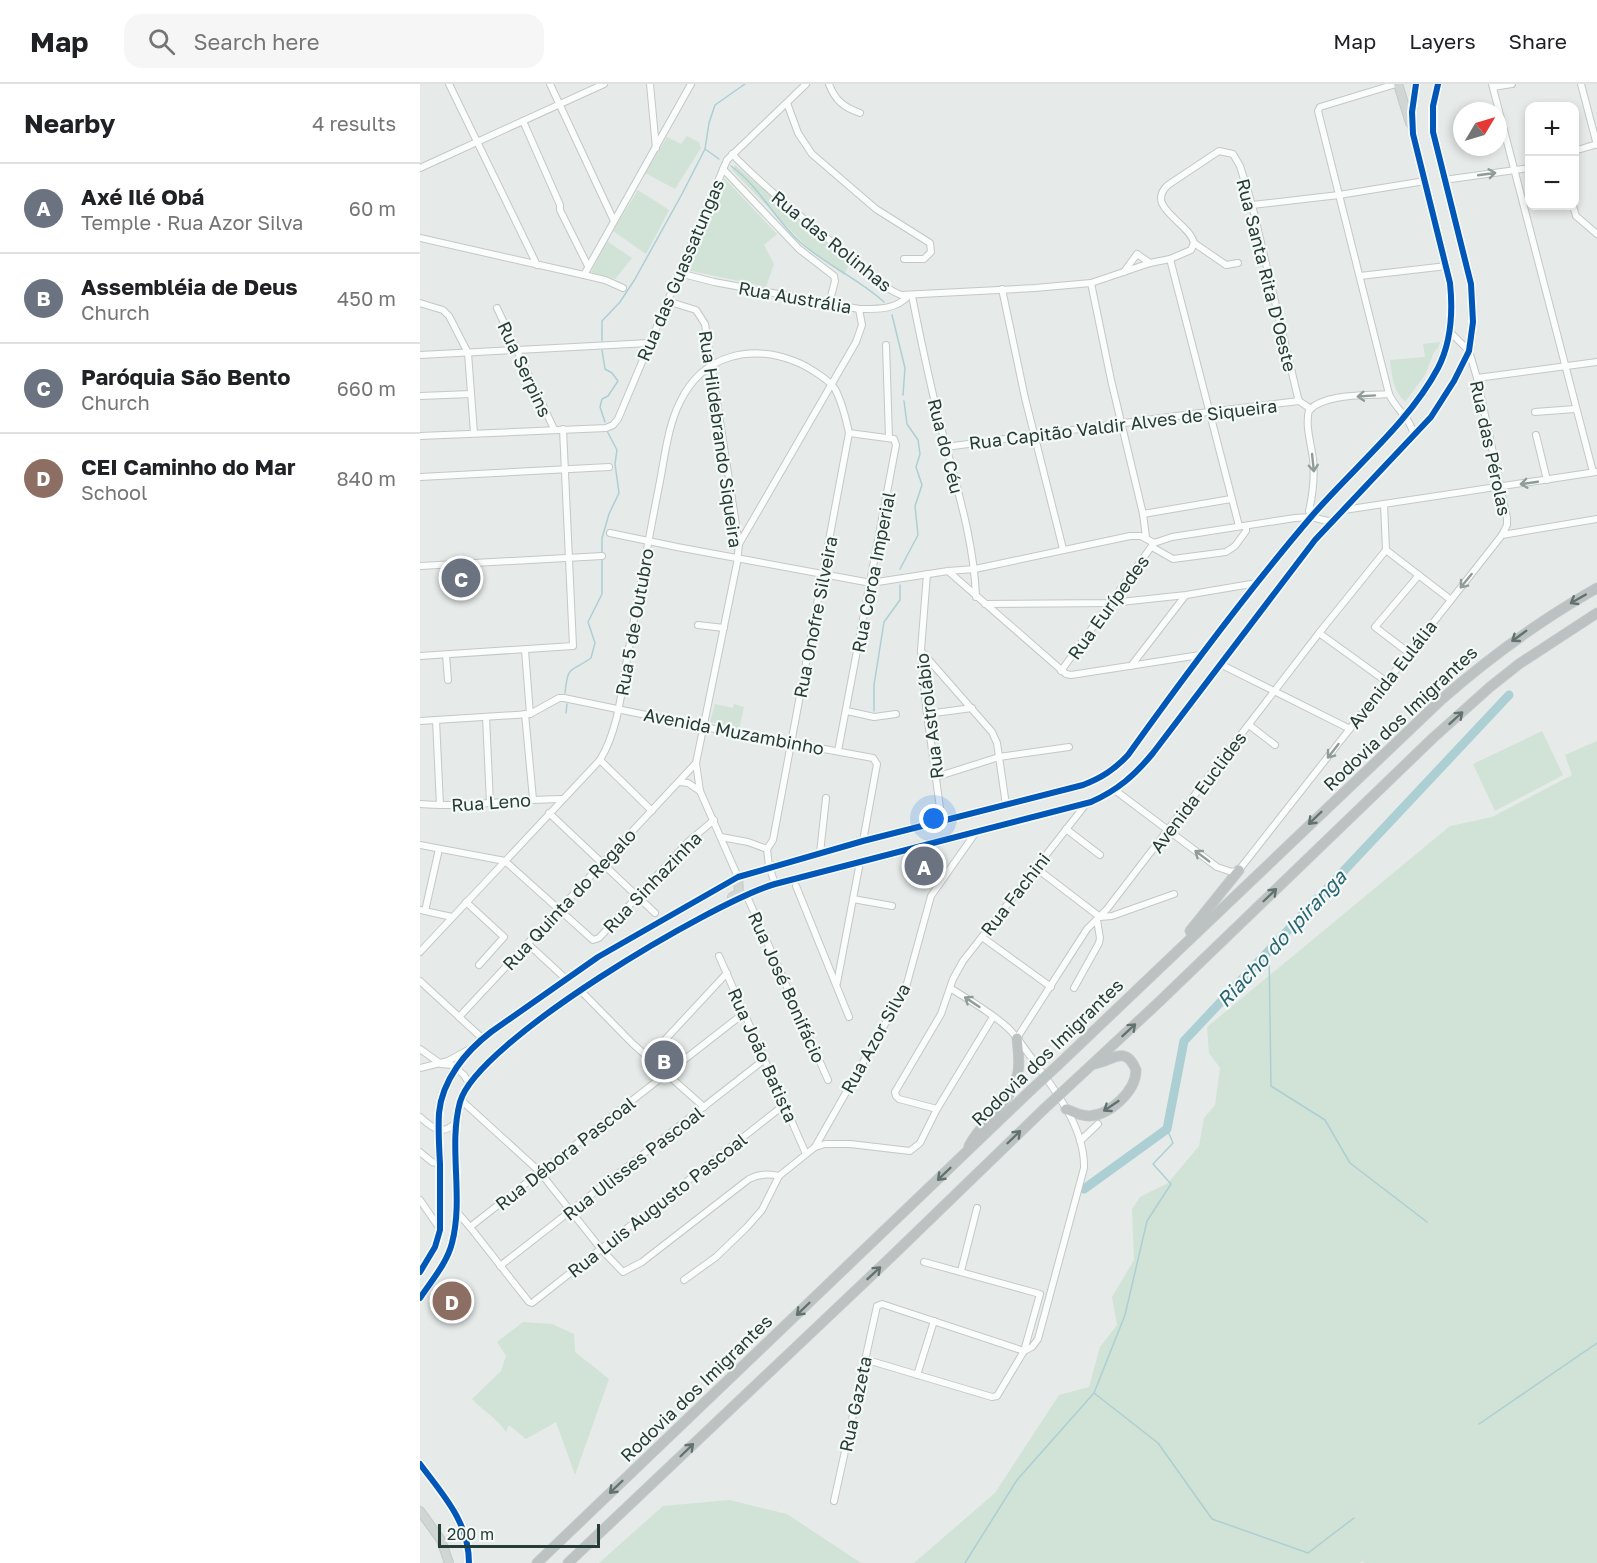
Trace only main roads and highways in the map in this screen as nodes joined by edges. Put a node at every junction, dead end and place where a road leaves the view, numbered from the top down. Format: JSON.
{"nodes":[{"id":1,"x":1397,"y":84,"type":"edge"},
{"id":2,"x":1416,"y":84,"type":"edge"},
{"id":3,"x":1438,"y":84,"type":"edge"},
{"id":4,"x":1413,"y":134,"type":"junction"},
{"id":5,"x":1597,"y":588,"type":"edge"},
{"id":6,"x":1597,"y":613,"type":"edge"},
{"id":7,"x":1239,"y":870,"type":"road end"},
{"id":8,"x":738,"y":877,"type":"junction"},
{"id":9,"x":720,"y":908,"type":"junction"},
{"id":10,"x":1166,"y":961,"type":"junction"},
{"id":11,"x":1017,"y":1038,"type":"road end"},
{"id":12,"x":1092,"y":1065,"type":"junction"},
{"id":13,"x":1066,"y":1109,"type":"road end"},
{"id":14,"x":967,"y":1152,"type":"junction"},
{"id":15,"x":423,"y":1260,"type":"edge"},
{"id":16,"x":420,"y":1272,"type":"edge"},
{"id":17,"x":420,"y":1298,"type":"edge"},
{"id":18,"x":420,"y":1464,"type":"edge"},
{"id":19,"x":420,"y":1511,"type":"edge"},
{"id":20,"x":449,"y":1563,"type":"edge"},
{"id":21,"x":470,"y":1563,"type":"edge"},
{"id":22,"x":537,"y":1563,"type":"edge"},
{"id":23,"x":568,"y":1563,"type":"edge"}],
"edges":[{"from":1,"to":4,"type":"main road"},
{"from":2,"to":4,"type":"main road"},
{"from":3,"to":9,"type":"main road"},
{"from":4,"to":8,"type":"main road"},
{"from":5,"to":10,"type":"highway","name":"Rodovia dos Imigrantes","one_way":true},
{"from":12,"to":6,"type":"highway","name":"Rodovia dos Imigrantes","one_way":true},
{"from":7,"to":10,"type":"highway"},
{"from":8,"to":9,"type":"main road"},
{"from":8,"to":15,"type":"main road"},
{"from":9,"to":17,"type":"main road"},
{"from":10,"to":14,"type":"highway","name":"Rodovia dos Imigrantes","bridge":true},
{"from":11,"to":14,"type":"highway"},
{"from":12,"to":13,"type":"highway","one_way":true},
{"from":23,"to":12,"type":"highway","name":"Rodovia dos Imigrantes","one_way":true,"bridge":true},
{"from":14,"to":22,"type":"highway","name":"Rodovia dos Imigrantes","one_way":true},
{"from":15,"to":16,"type":"main road"},
{"from":18,"to":21,"type":"main road"},
{"from":19,"to":20,"type":"main road"}]}
